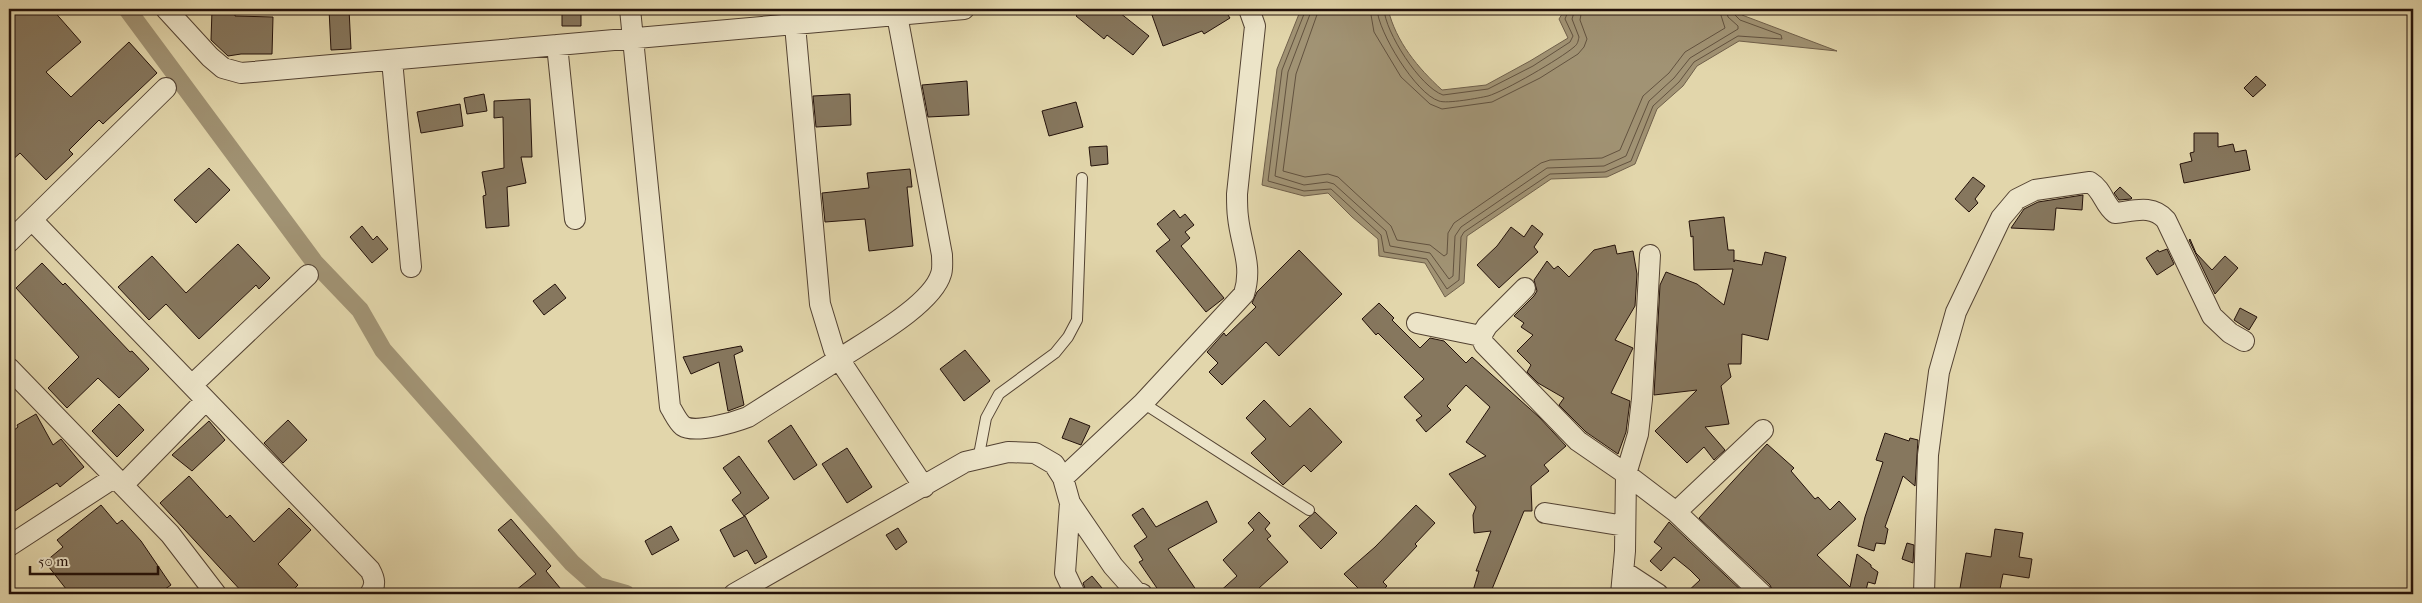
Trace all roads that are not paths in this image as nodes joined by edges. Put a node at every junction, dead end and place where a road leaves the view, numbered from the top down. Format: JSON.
{"nodes":[{"id":1,"x":166,"y":9,"type":"edge"},
{"id":2,"x":630,"y":9,"type":"edge"},
{"id":3,"x":964,"y":9,"type":"edge"},
{"id":4,"x":1249,"y":9,"type":"edge"},
{"id":5,"x":897,"y":15,"type":"junction"},
{"id":6,"x":795,"y":24,"type":"junction"},
{"id":7,"x":633,"y":39,"type":"junction"},
{"id":8,"x":558,"y":45,"type":"junction"},
{"id":9,"x":392,"y":60,"type":"junction"},
{"id":10,"x":166,"y":88,"type":"dead end"},
{"id":11,"x":1082,"y":178,"type":"dead end"},
{"id":12,"x":574,"y":219,"type":"dead end"},
{"id":13,"x":32,"y":220,"type":"junction"},
{"id":14,"x":9,"y":242,"type":"edge"},
{"id":15,"x":1650,"y":255,"type":"dead end"},
{"id":16,"x":412,"y":267,"type":"dead end"},
{"id":17,"x":308,"y":275,"type":"dead end"},
{"id":18,"x":1525,"y":288,"type":"dead end"},
{"id":19,"x":1417,"y":323,"type":"dead end"},
{"id":20,"x":1481,"y":336,"type":"junction"},
{"id":21,"x":2244,"y":341,"type":"dead end"},
{"id":22,"x":839,"y":358,"type":"junction"},
{"id":23,"x":9,"y":368,"type":"edge"},
{"id":24,"x":192,"y":385,"type":"junction"},
{"id":25,"x":206,"y":400,"type":"junction"},
{"id":26,"x":1142,"y":403,"type":"junction"},
{"id":27,"x":1763,"y":430,"type":"dead end"},
{"id":28,"x":978,"y":460,"type":"junction"},
{"id":29,"x":1626,"y":474,"type":"junction"},
{"id":30,"x":1063,"y":478,"type":"junction"},
{"id":31,"x":119,"y":481,"type":"junction"},
{"id":32,"x":924,"y":487,"type":"junction"},
{"id":33,"x":1070,"y":503,"type":"junction"},
{"id":34,"x":1309,"y":510,"type":"dead end"},
{"id":35,"x":1676,"y":512,"type":"junction"},
{"id":36,"x":1545,"y":513,"type":"dead end"},
{"id":37,"x":1625,"y":526,"type":"junction"},
{"id":38,"x":9,"y":546,"type":"edge"},
{"id":39,"x":1623,"y":571,"type":"junction"},
{"id":40,"x":216,"y":594,"type":"edge"},
{"id":41,"x":370,"y":594,"type":"edge"},
{"id":42,"x":734,"y":594,"type":"edge"},
{"id":43,"x":1075,"y":594,"type":"edge"},
{"id":44,"x":1142,"y":594,"type":"edge"},
{"id":45,"x":1621,"y":594,"type":"edge"},
{"id":46,"x":1658,"y":594,"type":"edge"},
{"id":47,"x":1762,"y":594,"type":"edge"},
{"id":48,"x":1924,"y":594,"type":"edge"}],
"edges":[{"from":1,"to":9,"type":"street"},
{"from":2,"to":7,"type":"street"},
{"from":3,"to":5,"type":"street"},
{"from":4,"to":26,"type":"street"},
{"from":5,"to":6,"type":"street"},
{"from":5,"to":22,"type":"street"},
{"from":6,"to":7,"type":"street"},
{"from":6,"to":22,"type":"street"},
{"from":7,"to":8,"type":"street"},
{"from":7,"to":22,"type":"street"},
{"from":8,"to":9,"type":"street"},
{"from":8,"to":12,"type":"street"},
{"from":9,"to":16,"type":"street"},
{"from":10,"to":13,"type":"street"},
{"from":11,"to":28,"type":"lane"},
{"from":13,"to":14,"type":"street"},
{"from":13,"to":24,"type":"street"},
{"from":15,"to":29,"type":"street"},
{"from":17,"to":24,"type":"street"},
{"from":18,"to":20,"type":"street"},
{"from":19,"to":20,"type":"street"},
{"from":20,"to":29,"type":"street"},
{"from":21,"to":48,"type":"street"},
{"from":22,"to":32,"type":"street"},
{"from":23,"to":31,"type":"street"},
{"from":24,"to":25,"type":"street"},
{"from":25,"to":31,"type":"street"},
{"from":25,"to":41,"type":"street"},
{"from":26,"to":30,"type":"street"},
{"from":26,"to":34,"type":"lane"},
{"from":27,"to":35,"type":"street"},
{"from":28,"to":30,"type":"street"},
{"from":28,"to":32,"type":"street"},
{"from":29,"to":35,"type":"street"},
{"from":29,"to":37,"type":"street"},
{"from":30,"to":33,"type":"street"},
{"from":31,"to":38,"type":"street"},
{"from":31,"to":40,"type":"street"},
{"from":32,"to":42,"type":"street"},
{"from":33,"to":43,"type":"street"},
{"from":33,"to":44,"type":"street"},
{"from":35,"to":47,"type":"street"},
{"from":36,"to":37,"type":"street"},
{"from":37,"to":39,"type":"street"},
{"from":39,"to":45,"type":"street"},
{"from":39,"to":46,"type":"street"}]}
